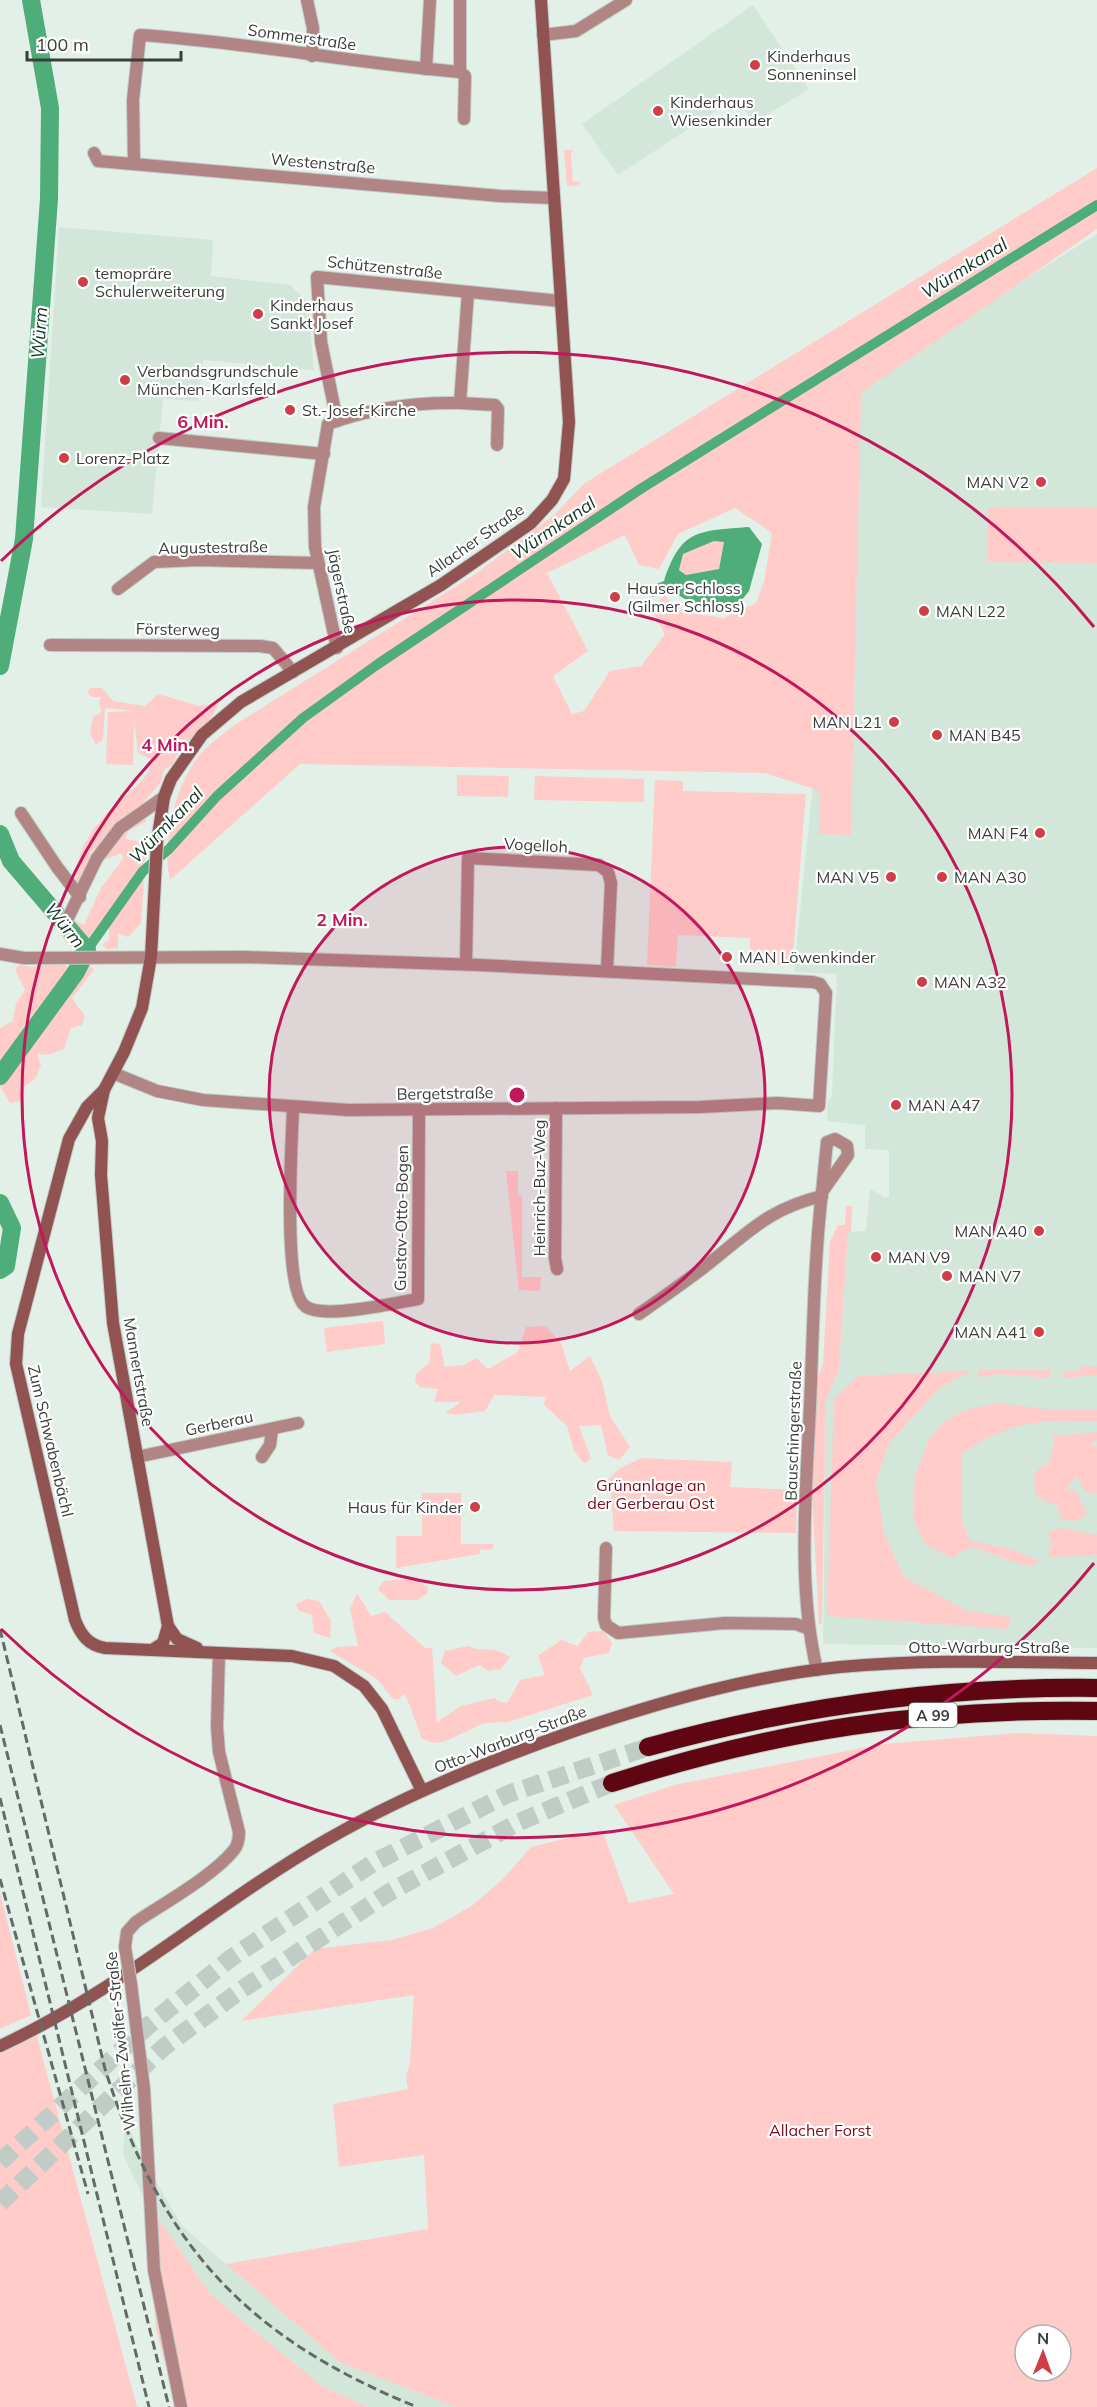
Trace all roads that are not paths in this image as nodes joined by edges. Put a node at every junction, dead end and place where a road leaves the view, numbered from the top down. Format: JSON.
{"nodes":[{"id":1,"x":307,"y":0,"type":"edge"},
{"id":2,"x":430,"y":0,"type":"edge"},
{"id":3,"x":460,"y":0,"type":"edge"},
{"id":4,"x":541,"y":0,"type":"edge"},
{"id":5,"x":626,"y":0,"type":"edge"},
{"id":6,"x":543,"y":35,"type":"junction"},
{"id":7,"x":312,"y":56,"type":"junction"},
{"id":8,"x":426,"y":69,"type":"junction"},
{"id":9,"x":460,"y":72,"type":"junction"},
{"id":10,"x":464,"y":119,"type":"dead end"},
{"id":11,"x":94,"y":153,"type":"dead end"},
{"id":12,"x":134,"y":163,"type":"junction"},
{"id":13,"x":553,"y":198,"type":"junction"},
{"id":14,"x":468,"y":292,"type":"junction"},
{"id":15,"x":560,"y":301,"type":"junction"},
{"id":16,"x":460,"y":403,"type":"junction"},
{"id":17,"x":337,"y":421,"type":"junction"},
{"id":18,"x":159,"y":438,"type":"dead end"},
{"id":19,"x":497,"y":445,"type":"dead end"},
{"id":20,"x":324,"y":454,"type":"junction"},
{"id":21,"x":317,"y":564,"type":"junction"},
{"id":22,"x":118,"y":590,"type":"dead end"},
{"id":23,"x":50,"y":645,"type":"dead end"},
{"id":24,"x":337,"y":648,"type":"junction"},
{"id":25,"x":293,"y":672,"type":"junction"},
{"id":26,"x":164,"y":797,"type":"junction"},
{"id":27,"x":21,"y":813,"type":"dead end"},
{"id":28,"x":80,"y":897,"type":"junction"},
{"id":29,"x":66,"y":920,"type":"dead end"},
{"id":30,"x":0,"y":954,"type":"edge"},
{"id":31,"x":151,"y":957,"type":"junction"},
{"id":32,"x":465,"y":964,"type":"junction"},
{"id":33,"x":607,"y":970,"type":"junction"},
{"id":34,"x":113,"y":1073,"type":"junction"},
{"id":35,"x":104,"y":1090,"type":"junction"},
{"id":36,"x":293,"y":1107,"type":"junction"},
{"id":37,"x":556,"y":1108,"type":"junction"},
{"id":38,"x":419,"y":1110,"type":"junction"},
{"id":39,"x":557,"y":1269,"type":"dead end"},
{"id":40,"x":639,"y":1314,"type":"dead end"},
{"id":41,"x":298,"y":1423,"type":"dead end"},
{"id":42,"x":272,"y":1429,"type":"junction"},
{"id":43,"x":137,"y":1457,"type":"junction"},
{"id":44,"x":262,"y":1458,"type":"dead end"},
{"id":45,"x":606,"y":1548,"type":"dead end"},
{"id":46,"x":168,"y":1626,"type":"junction"},
{"id":47,"x":809,"y":1629,"type":"junction"},
{"id":48,"x":151,"y":1650,"type":"junction"},
{"id":49,"x":219,"y":1653,"type":"junction"},
{"id":50,"x":1097,"y":1663,"type":"edge"},
{"id":51,"x":817,"y":1670,"type":"junction"},
{"id":52,"x":1097,"y":1688,"type":"edge"},
{"id":53,"x":1097,"y":1711,"type":"edge"},
{"id":54,"x":648,"y":1747,"type":"tunnel mouth"},
{"id":55,"x":612,"y":1783,"type":"tunnel mouth"},
{"id":56,"x":422,"y":1791,"type":"junction"},
{"id":57,"x":0,"y":2046,"type":"edge"},
{"id":58,"x":182,"y":2407,"type":"edge"}],
"edges":[{"from":1,"to":7,"type":"street"},
{"from":2,"to":8,"type":"street"},
{"from":3,"to":9,"type":"street"},
{"from":4,"to":6,"type":"street","name":"Allacher Straße"},
{"from":5,"to":6,"type":"street"},
{"from":6,"to":13,"type":"street","name":"Allacher Straße"},
{"from":7,"to":8,"type":"street","name":"Sommerstraße"},
{"from":7,"to":12,"type":"street","name":"Sommerstraße"},
{"from":8,"to":9,"type":"street","name":"Sommerstraße"},
{"from":9,"to":10,"type":"street"},
{"from":11,"to":12,"type":"street","name":"Westenstraße"},
{"from":12,"to":13,"type":"street","name":"Westenstraße"},
{"from":13,"to":15,"type":"street","name":"Allacher Straße"},
{"from":14,"to":15,"type":"street","name":"Schützenstraße"},
{"from":14,"to":16,"type":"street"},
{"from":14,"to":17,"type":"street","name":"Schützenstraße"},
{"from":15,"to":24,"type":"street","name":"Allacher Straße"},
{"from":16,"to":17,"type":"street"},
{"from":16,"to":19,"type":"street"},
{"from":17,"to":20,"type":"street","name":"Jägerstraße"},
{"from":18,"to":20,"type":"street"},
{"from":20,"to":21,"type":"street","name":"Jägerstraße"},
{"from":21,"to":22,"type":"street","name":"Augustestraße"},
{"from":21,"to":24,"type":"street","name":"Jägerstraße"},
{"from":23,"to":25,"type":"street","name":"Försterweg"},
{"from":24,"to":25,"type":"street","name":"Allacher Straße"},
{"from":25,"to":26,"type":"street","name":"Allacher Straße"},
{"from":26,"to":28,"type":"street","name":"Allacher Straße"},
{"from":26,"to":31,"type":"street","name":"Allacher Straße"},
{"from":27,"to":28,"type":"street"},
{"from":28,"to":29,"type":"street","name":"Allacher Straße"},
{"from":30,"to":31,"type":"street"},
{"from":31,"to":32,"type":"street"},
{"from":31,"to":34,"type":"street","name":"Zum Schwabenbächl"},
{"from":32,"to":33,"type":"street"},
{"from":32,"to":33,"type":"street","name":"Vogelloh"},
{"from":33,"to":37,"type":"street","name":"Bergetstraße"},
{"from":34,"to":35,"type":"street","name":"Zum Schwabenbächl"},
{"from":34,"to":36,"type":"street","name":"Bergetstraße"},
{"from":35,"to":43,"type":"street","name":"Mannertstraße"},
{"from":35,"to":48,"type":"street","name":"Zum Schwabenbächl"},
{"from":36,"to":38,"type":"street","name":"Bergetstraße"},
{"from":36,"to":38,"type":"street","name":"Gustav-Otto-Bogen"},
{"from":37,"to":38,"type":"street","name":"Bergetstraße"},
{"from":37,"to":39,"type":"street","name":"Heinrich-Buz-Weg"},
{"from":40,"to":47,"type":"street","name":"Bauschingerstraße"},
{"from":41,"to":42,"type":"street","name":"Gerberau"},
{"from":42,"to":43,"type":"street","name":"Gerberau"},
{"from":42,"to":44,"type":"street","name":"Gerberau"},
{"from":43,"to":46,"type":"street","name":"Mannertstraße"},
{"from":45,"to":47,"type":"street"},
{"from":46,"to":48,"type":"street"},
{"from":46,"to":49,"type":"street","name":"Zum Schwabenbächl"},
{"from":47,"to":51,"type":"street","name":"Bauschingerstraße"},
{"from":48,"to":49,"type":"street","name":"Zum Schwabenbächl"},
{"from":49,"to":56,"type":"street","name":"Zum Schwabenbächl"},
{"from":49,"to":58,"type":"street","name":"Wilhelm-Zwölfer-Straße","bridge":true},
{"from":50,"to":51,"type":"street","name":"Otto-Warburg-Straße"},
{"from":51,"to":56,"type":"street","name":"Otto-Warburg-Straße"},
{"from":52,"to":54,"type":"highway","number":"A 99"},
{"from":53,"to":55,"type":"highway","number":"A 99"},
{"from":56,"to":57,"type":"street","name":"Otto-Warburg-Straße"}]}
